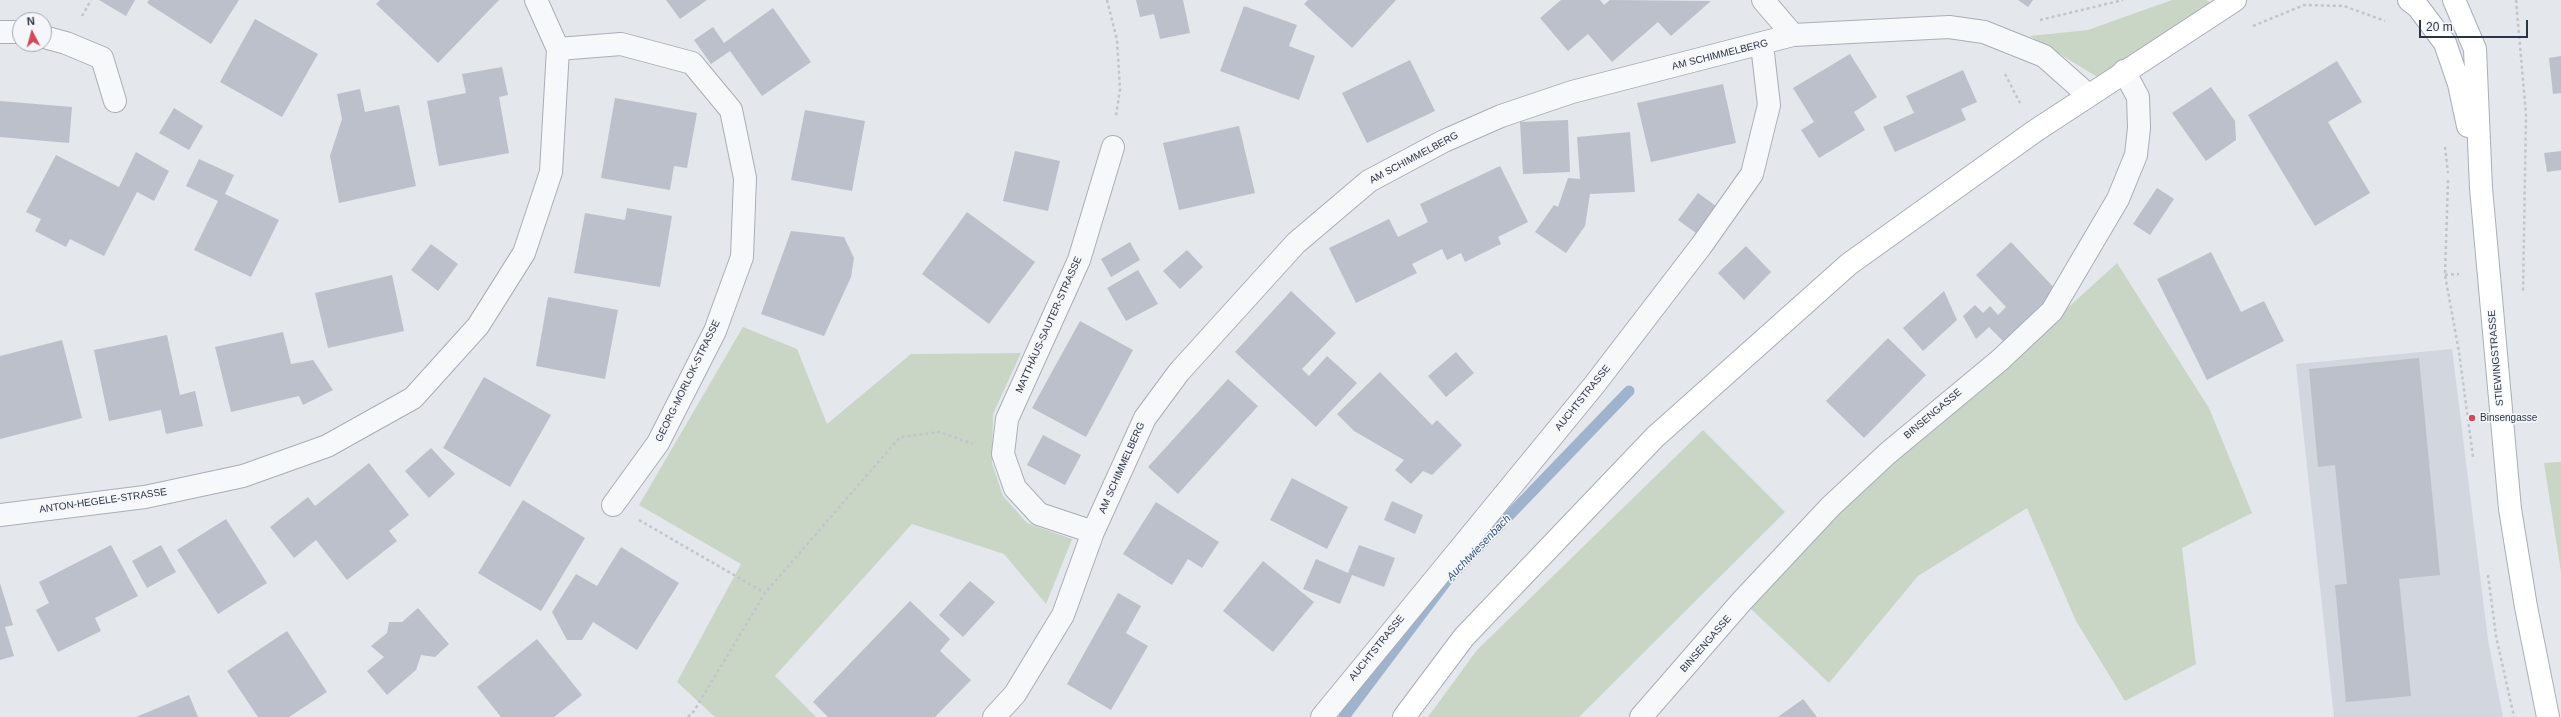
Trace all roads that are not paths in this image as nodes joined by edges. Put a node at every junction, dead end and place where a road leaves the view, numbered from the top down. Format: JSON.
{"nodes":[{"id":1,"x":536,"y":0,"type":"edge"},
{"id":2,"x":1763,"y":0,"type":"edge"},
{"id":3,"x":2409,"y":0,"type":"edge"},
{"id":4,"x":2454,"y":0,"type":"edge"},
{"id":5,"x":2234,"y":2,"type":"edge"},
{"id":6,"x":0,"y":32,"type":"edge"},
{"id":7,"x":12,"y":32,"type":"edge"},
{"id":8,"x":1793,"y":35,"type":"junction"},
{"id":9,"x":52,"y":39,"type":"edge"},
{"id":10,"x":1762,"y":44,"type":"junction"},
{"id":11,"x":558,"y":49,"type":"junction"},
{"id":12,"x":2124,"y":71,"type":"junction"},
{"id":13,"x":2088,"y":95,"type":"junction"},
{"id":14,"x":115,"y":101,"type":"dead end"},
{"id":15,"x":1113,"y":147,"type":"road end"},
{"id":16,"x":2481,"y":188,"type":"junction"},
{"id":17,"x":613,"y":505,"type":"road end"},
{"id":18,"x":0,"y":515,"type":"edge"},
{"id":19,"x":1093,"y":532,"type":"junction"},
{"id":20,"x":994,"y":717,"type":"edge"},
{"id":21,"x":1322,"y":717,"type":"edge"},
{"id":22,"x":1404,"y":717,"type":"edge"},
{"id":23,"x":1641,"y":717,"type":"edge"},
{"id":24,"x":2548,"y":717,"type":"edge"}],
"edges":[{"from":1,"to":11,"type":"street","name":"ANTON-HEGELE-STRASSE"},
{"from":2,"to":8,"type":"street"},
{"from":3,"to":16,"type":"street"},
{"from":4,"to":16,"type":"street","name":"STIEWINGSTRASSE"},
{"from":5,"to":12,"type":"street"},
{"from":6,"to":7,"type":"street"},
{"from":8,"to":10,"type":"street","name":"AM SCHIMMELBERG"},
{"from":8,"to":13,"type":"street","name":"AM SCHIMMELBERG"},
{"from":9,"to":14,"type":"street"},
{"from":10,"to":19,"type":"street","name":"AM SCHIMMELBERG"},
{"from":10,"to":21,"type":"street","name":"AUCHTSTRASSE"},
{"from":11,"to":17,"type":"street","name":"GEORG-MORLOK-STRASSE"},
{"from":11,"to":18,"type":"street","name":"ANTON-HEGELE-STRASSE"},
{"from":12,"to":13,"type":"street"},
{"from":12,"to":23,"type":"street","name":"BINSENGASSE"},
{"from":13,"to":22,"type":"street"},
{"from":15,"to":19,"type":"street","name":"MATTHÄUS-SAUTER-STRASSE"},
{"from":16,"to":24,"type":"street","name":"STIEWINGSTRASSE"},
{"from":19,"to":20,"type":"street","name":"AM SCHIMMELBERG"}]}
